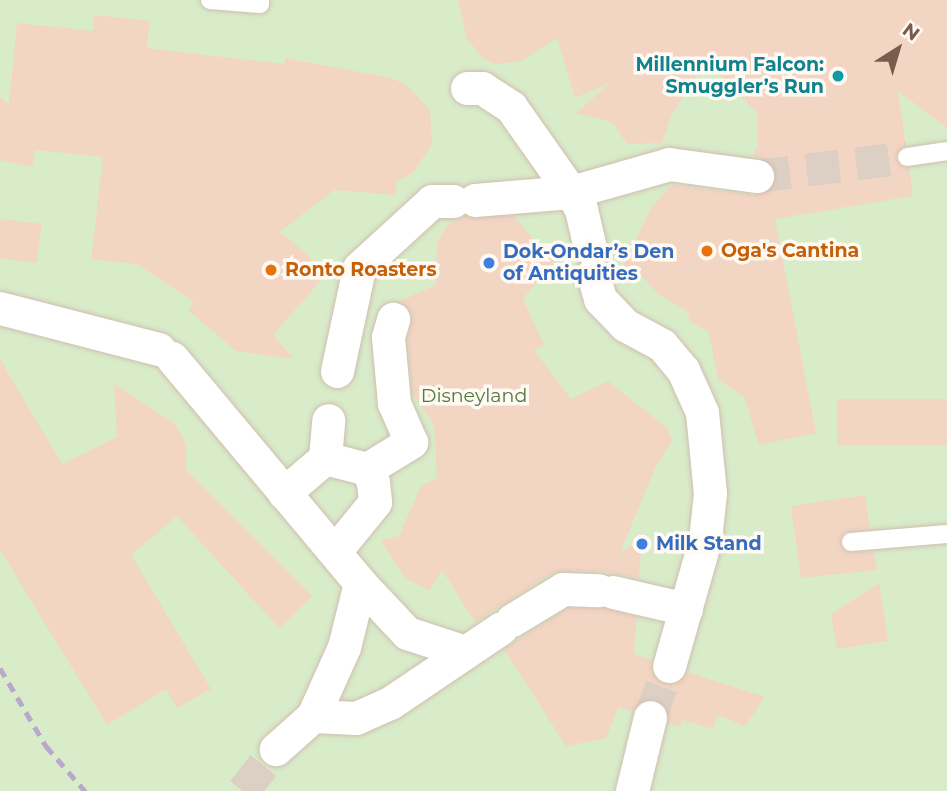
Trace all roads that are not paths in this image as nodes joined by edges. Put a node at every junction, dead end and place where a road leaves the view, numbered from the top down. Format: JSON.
{"nodes":[{"id":1,"x":210,"y":0,"type":"edge"},
{"id":2,"x":260,"y":0,"type":"edge"},
{"id":3,"x":467,"y":88,"type":"dead end"},
{"id":4,"x":947,"y":151,"type":"edge"},
{"id":5,"x":907,"y":157,"type":"tunnel mouth"},
{"id":6,"x":757,"y":176,"type":"tunnel mouth"},
{"id":7,"x":571,"y":192,"type":"junction"},
{"id":8,"x":378,"y":304,"type":"junction"},
{"id":9,"x":0,"y":309,"type":"edge"},
{"id":10,"x":325,"y":458,"type":"junction"},
{"id":11,"x":367,"y":469,"type":"junction"},
{"id":12,"x":284,"y":493,"type":"junction"},
{"id":13,"x":947,"y":534,"type":"edge"},
{"id":14,"x":851,"y":542,"type":"dead end"},
{"id":15,"x":336,"y":550,"type":"junction"},
{"id":16,"x":360,"y":583,"type":"junction"},
{"id":17,"x":686,"y":610,"type":"junction"},
{"id":18,"x":465,"y":652,"type":"junction"},
{"id":19,"x":668,"y":666,"type":"tunnel mouth"},
{"id":20,"x":313,"y":716,"type":"junction"},
{"id":21,"x":650,"y":717,"type":"tunnel mouth"},
{"id":22,"x":276,"y":749,"type":"tunnel mouth"},
{"id":23,"x":632,"y":791,"type":"edge"}],
"edges":[{"from":1,"to":2,"type":"lane"},
{"from":3,"to":7,"type":"street"},
{"from":4,"to":5,"type":"lane"},
{"from":6,"to":7,"type":"street"},
{"from":7,"to":8,"type":"street"},
{"from":7,"to":17,"type":"street"},
{"from":8,"to":10,"type":"street"},
{"from":8,"to":11,"type":"street"},
{"from":9,"to":12,"type":"street"},
{"from":10,"to":11,"type":"street"},
{"from":10,"to":12,"type":"street"},
{"from":11,"to":15,"type":"street"},
{"from":12,"to":15,"type":"street"},
{"from":13,"to":14,"type":"lane"},
{"from":15,"to":16,"type":"street"},
{"from":16,"to":18,"type":"street"},
{"from":16,"to":20,"type":"street"},
{"from":17,"to":18,"type":"street"},
{"from":17,"to":19,"type":"street"},
{"from":18,"to":20,"type":"street"},
{"from":20,"to":22,"type":"street"},
{"from":21,"to":23,"type":"street"}]}
